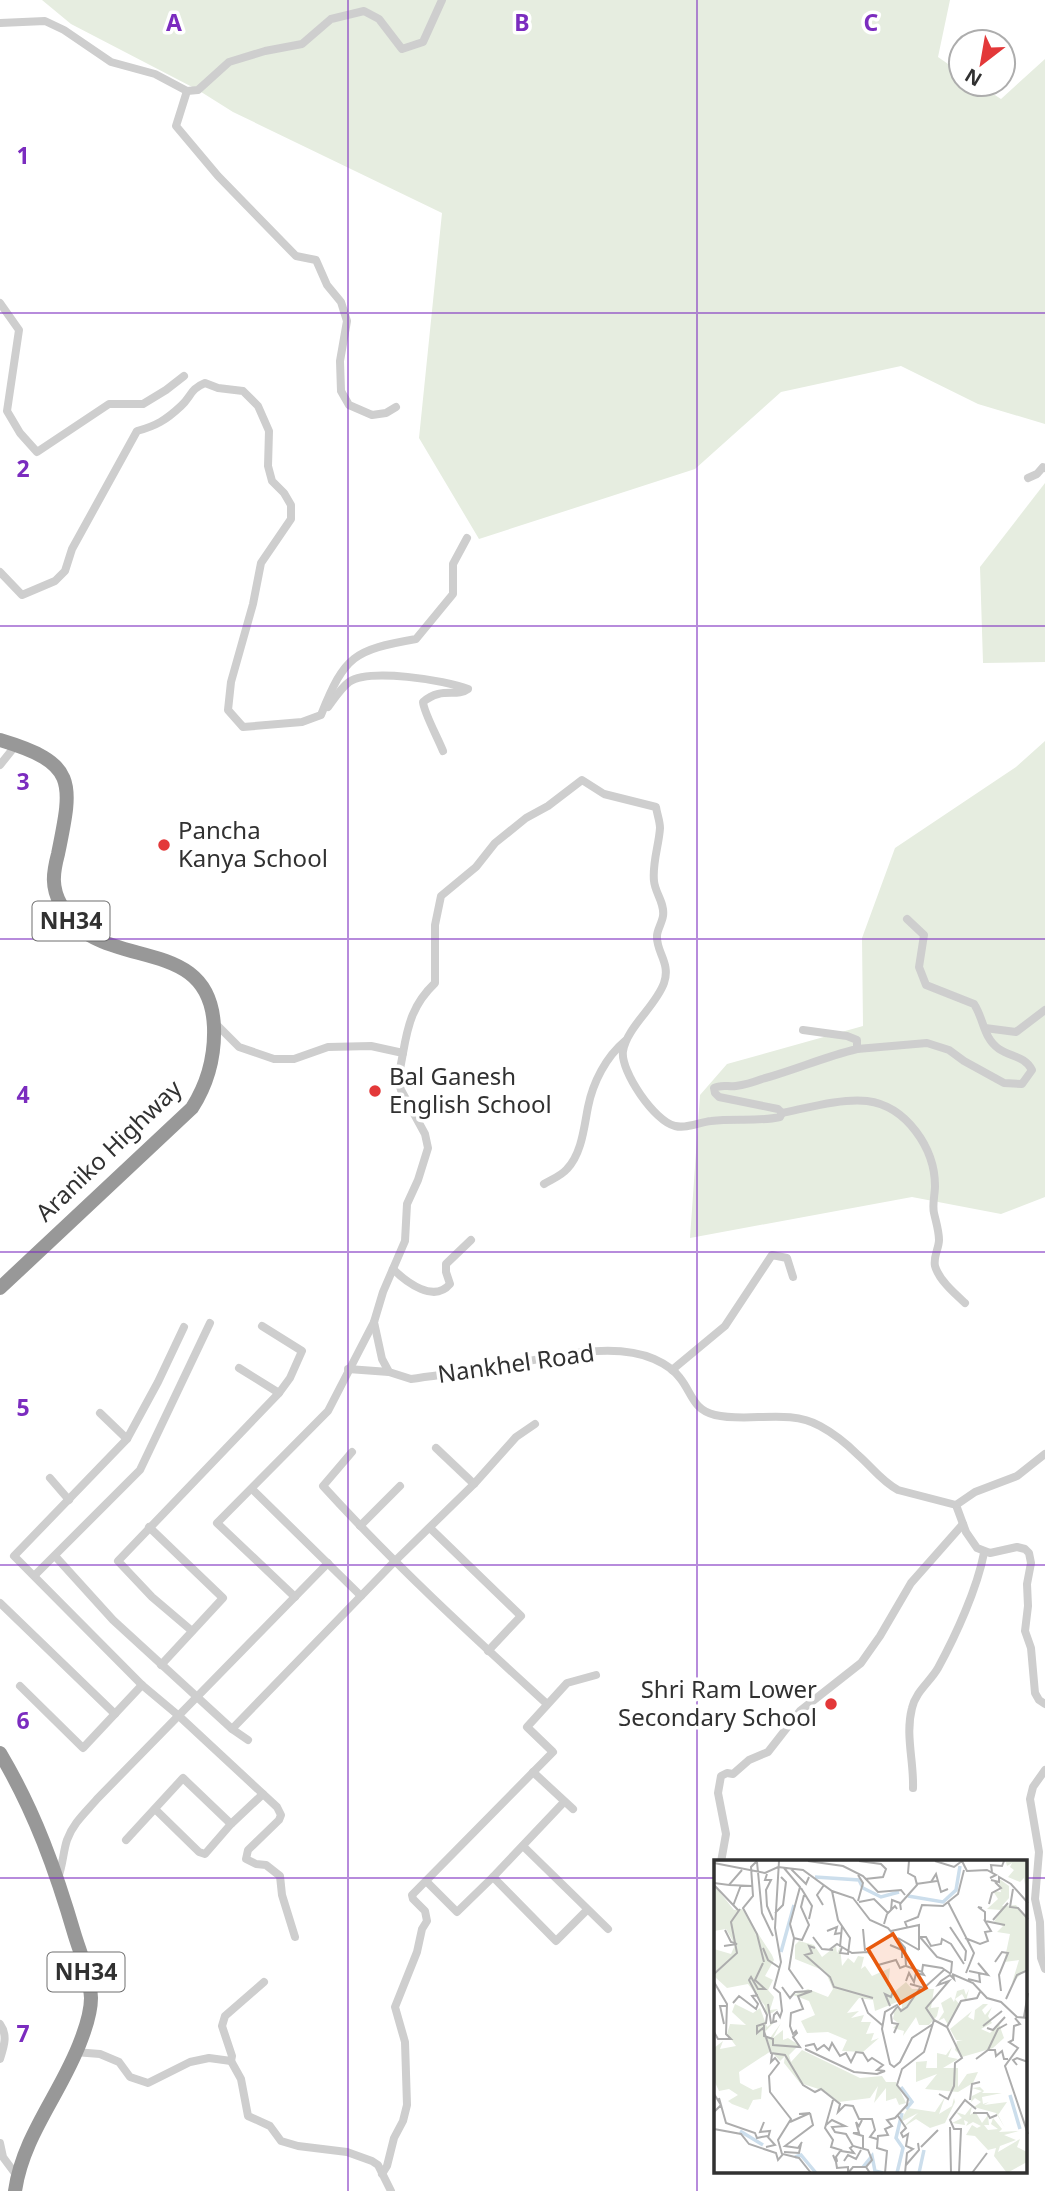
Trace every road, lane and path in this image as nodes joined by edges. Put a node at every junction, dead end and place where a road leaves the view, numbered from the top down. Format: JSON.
{"nodes":[{"id":1,"x":442,"y":0,"type":"edge"},
{"id":2,"x":0,"y":23,"type":"edge"},
{"id":3,"x":187,"y":91,"type":"junction"},
{"id":4,"x":0,"y":303,"type":"edge"},
{"id":5,"x":184,"y":376,"type":"dead end"},
{"id":6,"x":396,"y":407,"type":"dead end"},
{"id":7,"x":1045,"y":468,"type":"edge"},
{"id":8,"x":1028,"y":478,"type":"dead end"},
{"id":9,"x":467,"y":538,"type":"dead end"},
{"id":10,"x":0,"y":572,"type":"edge"},
{"id":11,"x":321,"y":715,"type":"junction"},
{"id":12,"x":0,"y":740,"type":"edge"},
{"id":13,"x":16,"y":745,"type":"junction"},
{"id":14,"x":443,"y":751,"type":"dead end"},
{"id":15,"x":0,"y":765,"type":"edge"},
{"id":16,"x":907,"y":919,"type":"dead end"},
{"id":17,"x":1045,"y":1010,"type":"edge"},
{"id":18,"x":214,"y":1022,"type":"junction"},
{"id":19,"x":985,"y":1028,"type":"junction"},
{"id":20,"x":803,"y":1030,"type":"dead end"},
{"id":21,"x":628,"y":1039,"type":"junction"},
{"id":22,"x":857,"y":1049,"type":"junction"},
{"id":23,"x":403,"y":1053,"type":"junction"},
{"id":24,"x":782,"y":1113,"type":"junction"},
{"id":25,"x":544,"y":1184,"type":"dead end"},
{"id":26,"x":471,"y":1240,"type":"dead end"},
{"id":27,"x":393,"y":1269,"type":"junction"},
{"id":28,"x":793,"y":1277,"type":"dead end"},
{"id":29,"x":0,"y":1288,"type":"edge"},
{"id":30,"x":965,"y":1303,"type":"dead end"},
{"id":31,"x":374,"y":1322,"type":"junction"},
{"id":32,"x":211,"y":1324,"type":"dead end"},
{"id":33,"x":262,"y":1326,"type":"dead end"},
{"id":34,"x":184,"y":1327,"type":"dead end"},
{"id":35,"x":239,"y":1368,"type":"dead end"},
{"id":36,"x":348,"y":1369,"type":"junction"},
{"id":37,"x":672,"y":1370,"type":"junction"},
{"id":38,"x":389,"y":1373,"type":"junction"},
{"id":39,"x":279,"y":1392,"type":"junction"},
{"id":40,"x":100,"y":1413,"type":"dead end"},
{"id":41,"x":535,"y":1424,"type":"dead end"},
{"id":42,"x":127,"y":1439,"type":"junction"},
{"id":43,"x":436,"y":1448,"type":"dead end"},
{"id":44,"x":352,"y":1452,"type":"dead end"},
{"id":45,"x":1045,"y":1454,"type":"edge"},
{"id":46,"x":50,"y":1478,"type":"dead end"},
{"id":47,"x":474,"y":1484,"type":"junction"},
{"id":48,"x":400,"y":1486,"type":"dead end"},
{"id":49,"x":252,"y":1489,"type":"junction"},
{"id":50,"x":69,"y":1500,"type":"junction"},
{"id":51,"x":956,"y":1505,"type":"junction"},
{"id":52,"x":963,"y":1524,"type":"junction"},
{"id":53,"x":360,"y":1526,"type":"junction"},
{"id":54,"x":149,"y":1527,"type":"junction"},
{"id":55,"x":430,"y":1528,"type":"junction"},
{"id":56,"x":984,"y":1553,"type":"junction"},
{"id":57,"x":55,"y":1556,"type":"junction"},
{"id":58,"x":395,"y":1561,"type":"junction"},
{"id":59,"x":328,"y":1563,"type":"junction"},
{"id":60,"x":35,"y":1575,"type":"junction"},
{"id":61,"x":361,"y":1596,"type":"junction"},
{"id":62,"x":295,"y":1597,"type":"junction"},
{"id":63,"x":0,"y":1604,"type":"edge"},
{"id":64,"x":192,"y":1631,"type":"junction"},
{"id":65,"x":488,"y":1651,"type":"junction"},
{"id":66,"x":161,"y":1665,"type":"junction"},
{"id":67,"x":596,"y":1675,"type":"dead end"},
{"id":68,"x":142,"y":1685,"type":"junction"},
{"id":69,"x":20,"y":1686,"type":"dead end"},
{"id":70,"x":197,"y":1697,"type":"junction"},
{"id":71,"x":547,"y":1704,"type":"junction"},
{"id":72,"x":1045,"y":1704,"type":"edge"},
{"id":73,"x":115,"y":1714,"type":"junction"},
{"id":74,"x":179,"y":1716,"type":"junction"},
{"id":75,"x":232,"y":1730,"type":"junction"},
{"id":76,"x":248,"y":1740,"type":"dead end"},
{"id":77,"x":0,"y":1753,"type":"edge"},
{"id":78,"x":1045,"y":1770,"type":"edge"},
{"id":79,"x":534,"y":1772,"type":"junction"},
{"id":80,"x":914,"y":1788,"type":"dead end"},
{"id":81,"x":263,"y":1794,"type":"junction"},
{"id":82,"x":564,"y":1802,"type":"junction"},
{"id":83,"x":155,"y":1809,"type":"junction"},
{"id":84,"x":573,"y":1809,"type":"dead end"},
{"id":85,"x":231,"y":1824,"type":"junction"},
{"id":86,"x":126,"y":1840,"type":"dead end"},
{"id":87,"x":523,"y":1846,"type":"junction"},
{"id":88,"x":721,"y":1860,"type":"edge"},
{"id":89,"x":58,"y":1878,"type":"junction"},
{"id":90,"x":493,"y":1878,"type":"junction"},
{"id":91,"x":426,"y":1881,"type":"junction"},
{"id":92,"x":587,"y":1910,"type":"junction"},
{"id":93,"x":608,"y":1929,"type":"dead end"},
{"id":94,"x":295,"y":1937,"type":"dead end"},
{"id":95,"x":1045,"y":1969,"type":"edge"},
{"id":96,"x":264,"y":1982,"type":"dead end"},
{"id":97,"x":0,"y":2024,"type":"edge"},
{"id":98,"x":75,"y":2052,"type":"junction"},
{"id":99,"x":0,"y":2059,"type":"edge"},
{"id":100,"x":231,"y":2062,"type":"junction"},
{"id":101,"x":0,"y":2143,"type":"edge"},
{"id":102,"x":382,"y":2174,"type":"junction"},
{"id":103,"x":17,"y":2176,"type":"junction"},
{"id":104,"x":15,"y":2191,"type":"edge"},
{"id":105,"x":391,"y":2191,"type":"edge"}],
"edges":[{"from":1,"to":3,"type":"street"},
{"from":2,"to":3,"type":"street"},
{"from":3,"to":6,"type":"street"},
{"from":4,"to":5,"type":"street"},
{"from":7,"to":8,"type":"street"},
{"from":9,"to":11,"type":"street"},
{"from":10,"to":11,"type":"street"},
{"from":11,"to":14,"type":"street"},
{"from":12,"to":13,"type":"highway","name":"Araniko Highway","number":"NH34"},
{"from":13,"to":15,"type":"street"},
{"from":13,"to":18,"type":"highway","name":"Araniko Highway","number":"NH34"},
{"from":16,"to":19,"type":"street"},
{"from":17,"to":19,"type":"street"},
{"from":18,"to":23,"type":"street"},
{"from":18,"to":29,"type":"highway","name":"Araniko Highway","number":"NH34"},
{"from":19,"to":22,"type":"street"},
{"from":20,"to":22,"type":"street"},
{"from":21,"to":23,"type":"street"},
{"from":21,"to":24,"type":"street"},
{"from":21,"to":25,"type":"street"},
{"from":22,"to":24,"type":"street"},
{"from":23,"to":27,"type":"street"},
{"from":24,"to":30,"type":"street"},
{"from":26,"to":27,"type":"street"},
{"from":27,"to":31,"type":"street"},
{"from":28,"to":37,"type":"street"},
{"from":31,"to":36,"type":"street"},
{"from":31,"to":38,"type":"street"},
{"from":32,"to":57,"type":"street"},
{"from":33,"to":39,"type":"street"},
{"from":34,"to":42,"type":"street"},
{"from":35,"to":39,"type":"street"},
{"from":36,"to":38,"type":"street","name":"Nankhel Road"},
{"from":36,"to":49,"type":"street"},
{"from":37,"to":38,"type":"street","name":"Nankhel Road"},
{"from":37,"to":51,"type":"street","name":"Nankhel Road"},
{"from":39,"to":54,"type":"street"},
{"from":40,"to":42,"type":"street"},
{"from":41,"to":47,"type":"street"},
{"from":42,"to":50,"type":"street"},
{"from":43,"to":47,"type":"street"},
{"from":44,"to":53,"type":"street"},
{"from":45,"to":51,"type":"street"},
{"from":46,"to":50,"type":"street"},
{"from":47,"to":55,"type":"street"},
{"from":48,"to":53,"type":"street"},
{"from":49,"to":59,"type":"street"},
{"from":49,"to":62,"type":"street"},
{"from":50,"to":60,"type":"street"},
{"from":51,"to":52,"type":"street"},
{"from":52,"to":56,"type":"street"},
{"from":52,"to":88,"type":"street"},
{"from":53,"to":58,"type":"street"},
{"from":54,"to":64,"type":"street"},
{"from":54,"to":64,"type":"street"},
{"from":55,"to":58,"type":"street"},
{"from":55,"to":65,"type":"street"},
{"from":56,"to":72,"type":"street"},
{"from":56,"to":80,"type":"street"},
{"from":57,"to":60,"type":"street"},
{"from":57,"to":66,"type":"street"},
{"from":58,"to":61,"type":"street"},
{"from":58,"to":65,"type":"street"},
{"from":59,"to":61,"type":"street"},
{"from":59,"to":62,"type":"street"},
{"from":60,"to":68,"type":"street"},
{"from":61,"to":75,"type":"street"},
{"from":62,"to":70,"type":"street"},
{"from":63,"to":73,"type":"street"},
{"from":64,"to":66,"type":"street"},
{"from":65,"to":71,"type":"street"},
{"from":66,"to":70,"type":"street"},
{"from":67,"to":71,"type":"street"},
{"from":68,"to":73,"type":"street"},
{"from":68,"to":74,"type":"street"},
{"from":69,"to":73,"type":"street"},
{"from":70,"to":74,"type":"street"},
{"from":70,"to":75,"type":"street"},
{"from":71,"to":79,"type":"street"},
{"from":74,"to":81,"type":"street"},
{"from":74,"to":89,"type":"street"},
{"from":75,"to":76,"type":"street"},
{"from":77,"to":89,"type":"highway","number":"NH34"},
{"from":78,"to":95,"type":"street"},
{"from":79,"to":82,"type":"street"},
{"from":79,"to":91,"type":"street"},
{"from":81,"to":85,"type":"street"},
{"from":81,"to":94,"type":"street"},
{"from":82,"to":84,"type":"street"},
{"from":82,"to":87,"type":"street"},
{"from":83,"to":85,"type":"street"},
{"from":83,"to":85,"type":"street"},
{"from":83,"to":86,"type":"street"},
{"from":87,"to":90,"type":"street"},
{"from":87,"to":92,"type":"street"},
{"from":89,"to":98,"type":"highway","number":"NH34"},
{"from":90,"to":91,"type":"street"},
{"from":90,"to":92,"type":"street"},
{"from":91,"to":102,"type":"street"},
{"from":92,"to":93,"type":"street"},
{"from":96,"to":100,"type":"street"},
{"from":97,"to":99,"type":"street"},
{"from":98,"to":100,"type":"street"},
{"from":98,"to":103,"type":"highway","number":"NH34"},
{"from":100,"to":102,"type":"street"},
{"from":101,"to":103,"type":"street"},
{"from":102,"to":105,"type":"street"},
{"from":103,"to":104,"type":"highway","number":"NH34"}]}
